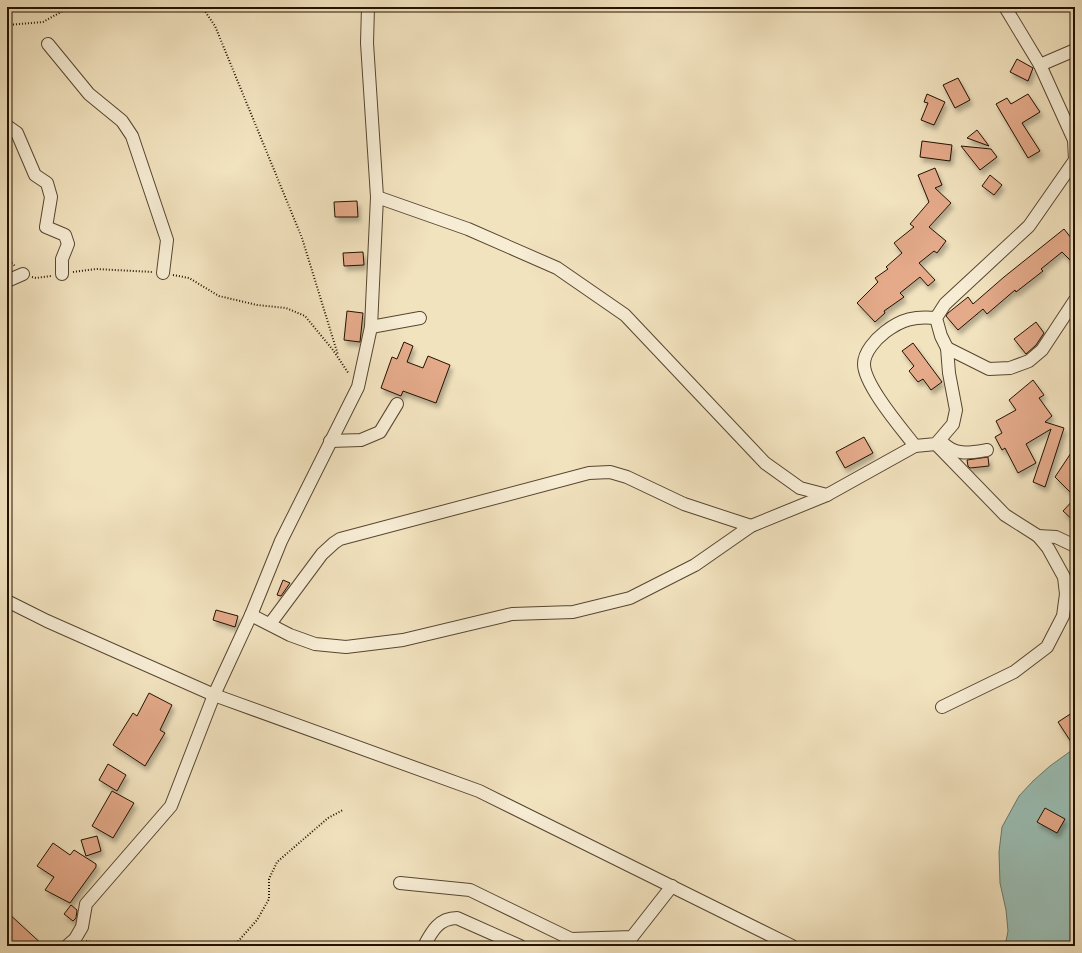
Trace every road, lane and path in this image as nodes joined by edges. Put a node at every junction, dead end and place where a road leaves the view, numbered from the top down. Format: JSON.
{"nodes":[{"id":1,"x":70,"y":7,"type":"edge"},
{"id":2,"x":202,"y":7,"type":"edge"},
{"id":3,"x":368,"y":7,"type":"edge"},
{"id":4,"x":1005,"y":7,"type":"edge"},
{"id":5,"x":7,"y":25,"type":"edge"},
{"id":6,"x":48,"y":44,"type":"dead end"},
{"id":7,"x":1075,"y":50,"type":"edge"},
{"id":8,"x":1040,"y":65,"type":"junction"},
{"id":9,"x":7,"y":126,"type":"edge"},
{"id":10,"x":377,"y":197,"type":"junction"},
{"id":11,"x":7,"y":259,"type":"edge"},
{"id":12,"x":163,"y":272,"type":"junction"},
{"id":13,"x":24,"y":274,"type":"junction"},
{"id":14,"x":62,"y":274,"type":"junction"},
{"id":15,"x":7,"y":281,"type":"edge"},
{"id":16,"x":1075,"y":300,"type":"edge"},
{"id":17,"x":420,"y":318,"type":"dead end"},
{"id":18,"x":936,"y":318,"type":"junction"},
{"id":19,"x":371,"y":326,"type":"junction"},
{"id":20,"x":947,"y":348,"type":"junction"},
{"id":21,"x":339,"y":358,"type":"junction"},
{"id":22,"x":358,"y":386,"type":"junction"},
{"id":23,"x":397,"y":404,"type":"dead end"},
{"id":24,"x":330,"y":442,"type":"junction"},
{"id":25,"x":938,"y":442,"type":"junction"},
{"id":26,"x":915,"y":446,"type":"junction"},
{"id":27,"x":987,"y":450,"type":"dead end"},
{"id":28,"x":826,"y":495,"type":"junction"},
{"id":29,"x":751,"y":526,"type":"junction"},
{"id":30,"x":1038,"y":536,"type":"junction"},
{"id":31,"x":1075,"y":546,"type":"edge"},
{"id":32,"x":7,"y":601,"type":"edge"},
{"id":33,"x":252,"y":615,"type":"junction"},
{"id":34,"x":270,"y":624,"type":"junction"},
{"id":35,"x":214,"y":695,"type":"junction"},
{"id":36,"x":942,"y":707,"type":"dead end"},
{"id":37,"x":343,"y":810,"type":"dead end"},
{"id":38,"x":400,"y":883,"type":"dead end"},
{"id":39,"x":672,"y":886,"type":"junction"},
{"id":40,"x":71,"y":942,"type":"edge"},
{"id":41,"x":112,"y":946,"type":"edge"},
{"id":42,"x":234,"y":946,"type":"edge"},
{"id":43,"x":424,"y":946,"type":"edge"},
{"id":44,"x":520,"y":946,"type":"edge"},
{"id":45,"x":792,"y":946,"type":"edge"}],
"edges":[{"from":1,"to":5,"type":"path"},
{"from":2,"to":21,"type":"path"},
{"from":3,"to":10,"type":"street"},
{"from":4,"to":8,"type":"street"},
{"from":6,"to":12,"type":"street"},
{"from":7,"to":8,"type":"street"},
{"from":8,"to":18,"type":"street"},
{"from":9,"to":14,"type":"street"},
{"from":10,"to":19,"type":"street"},
{"from":10,"to":28,"type":"street"},
{"from":11,"to":13,"type":"path"},
{"from":12,"to":14,"type":"path"},
{"from":12,"to":21,"type":"path"},
{"from":13,"to":14,"type":"path"},
{"from":13,"to":15,"type":"street"},
{"from":16,"to":20,"type":"street"},
{"from":17,"to":19,"type":"street"},
{"from":18,"to":20,"type":"street"},
{"from":18,"to":26,"type":"street"},
{"from":19,"to":22,"type":"street"},
{"from":20,"to":25,"type":"street"},
{"from":21,"to":22,"type":"path"},
{"from":22,"to":24,"type":"street"},
{"from":23,"to":24,"type":"street"},
{"from":24,"to":33,"type":"street"},
{"from":25,"to":26,"type":"street"},
{"from":25,"to":27,"type":"street"},
{"from":25,"to":30,"type":"street"},
{"from":26,"to":28,"type":"street"},
{"from":28,"to":29,"type":"street"},
{"from":29,"to":34,"type":"street"},
{"from":29,"to":34,"type":"street"},
{"from":30,"to":31,"type":"street"},
{"from":30,"to":36,"type":"street"},
{"from":32,"to":35,"type":"street"},
{"from":33,"to":34,"type":"street"},
{"from":33,"to":35,"type":"street"},
{"from":35,"to":39,"type":"street"},
{"from":35,"to":40,"type":"street"},
{"from":37,"to":42,"type":"path"},
{"from":38,"to":39,"type":"street"},
{"from":39,"to":45,"type":"street"},
{"from":40,"to":41,"type":"path"},
{"from":43,"to":44,"type":"street"}]}
